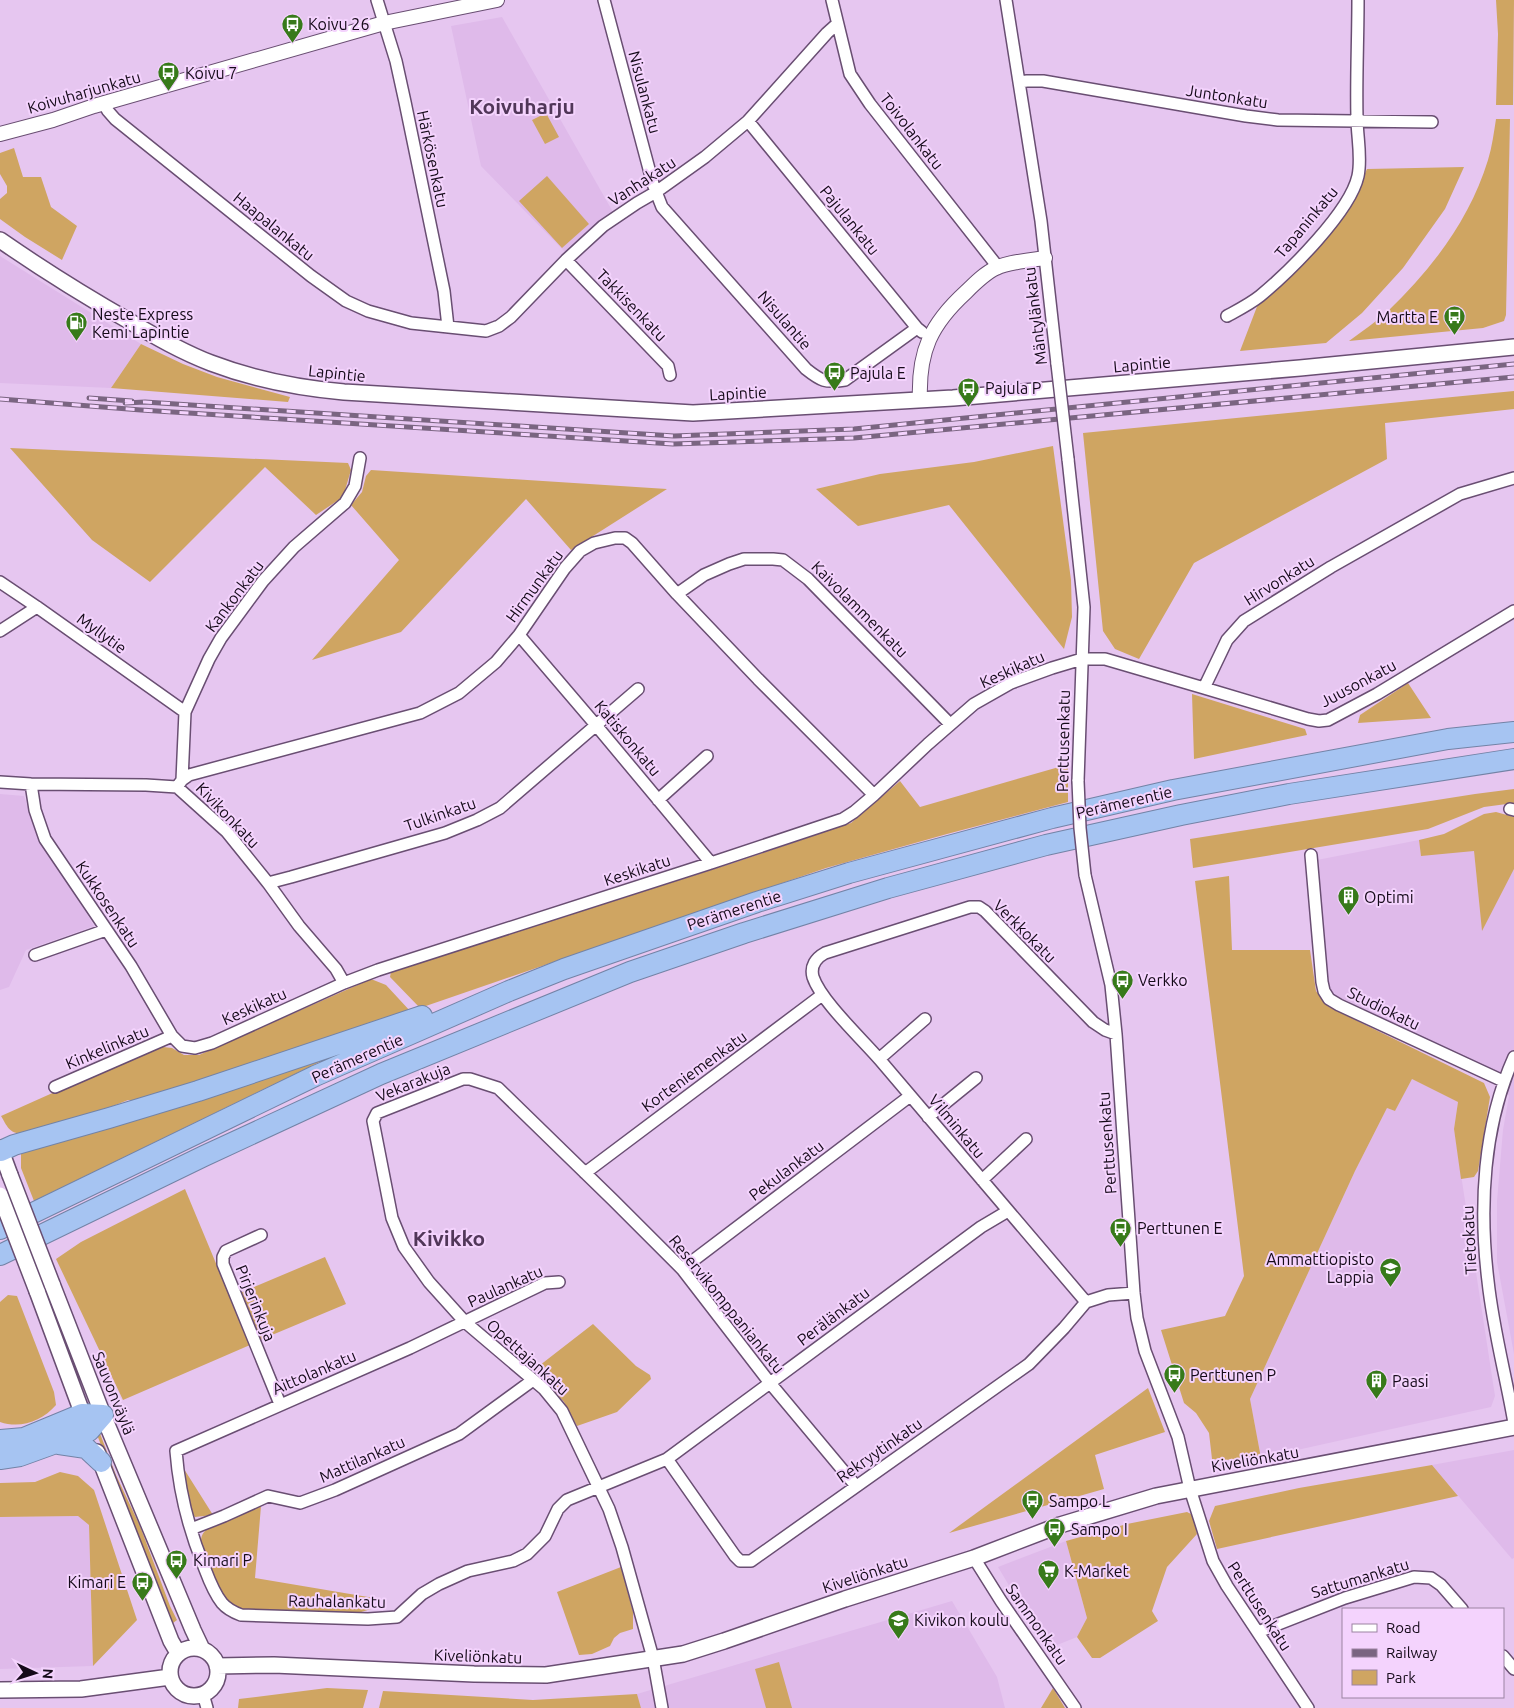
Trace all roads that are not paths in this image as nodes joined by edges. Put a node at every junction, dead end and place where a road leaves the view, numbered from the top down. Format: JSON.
{"nodes":[{"id":1,"x":377,"y":0,"type":"edge"},
{"id":2,"x":497,"y":0,"type":"edge"},
{"id":3,"x":604,"y":0,"type":"edge"},
{"id":4,"x":832,"y":0,"type":"edge"},
{"id":5,"x":1006,"y":0,"type":"edge"},
{"id":6,"x":1358,"y":0,"type":"edge"},
{"id":7,"x":384,"y":23,"type":"junction"},
{"id":8,"x":837,"y":24,"type":"junction"},
{"id":9,"x":1020,"y":82,"type":"junction"},
{"id":10,"x":104,"y":104,"type":"junction"},
{"id":11,"x":1357,"y":120,"type":"junction"},
{"id":12,"x":748,"y":121,"type":"junction"},
{"id":13,"x":1432,"y":122,"type":"dead end"},
{"id":14,"x":0,"y":134,"type":"edge"},
{"id":15,"x":656,"y":192,"type":"junction"},
{"id":16,"x":0,"y":240,"type":"edge"},
{"id":17,"x":1045,"y":258,"type":"junction"},
{"id":18,"x":566,"y":260,"type":"junction"},
{"id":19,"x":998,"y":267,"type":"junction"},
{"id":20,"x":1227,"y":316,"type":"dead end"},
{"id":21,"x":448,"y":327,"type":"junction"},
{"id":22,"x":917,"y":328,"type":"junction"},
{"id":23,"x":930,"y":335,"type":"junction"},
{"id":24,"x":1514,"y":347,"type":"edge"},
{"id":25,"x":670,"y":375,"type":"dead end"},
{"id":26,"x":920,"y":400,"type":"junction"},
{"id":27,"x":360,"y":458,"type":"dead end"},
{"id":28,"x":1514,"y":478,"type":"edge"},
{"id":29,"x":0,"y":582,"type":"edge"},
{"id":30,"x":676,"y":594,"type":"junction"},
{"id":31,"x":37,"y":607,"type":"junction"},
{"id":32,"x":1514,"y":611,"type":"edge"},
{"id":33,"x":0,"y":631,"type":"edge"},
{"id":34,"x":519,"y":635,"type":"junction"},
{"id":35,"x":1082,"y":659,"type":"junction"},
{"id":36,"x":1204,"y":688,"type":"junction"},
{"id":37,"x":638,"y":689,"type":"dead end"},
{"id":38,"x":185,"y":712,"type":"junction"},
{"id":39,"x":596,"y":724,"type":"junction"},
{"id":40,"x":950,"y":724,"type":"junction"},
{"id":41,"x":1514,"y":732,"type":"edge"},
{"id":42,"x":707,"y":756,"type":"dead end"},
{"id":43,"x":1514,"y":759,"type":"edge"},
{"id":44,"x":0,"y":782,"type":"edge"},
{"id":45,"x":180,"y":783,"type":"junction"},
{"id":46,"x":31,"y":784,"type":"junction"},
{"id":47,"x":874,"y":795,"type":"junction"},
{"id":48,"x":658,"y":800,"type":"junction"},
{"id":49,"x":1311,"y":855,"type":"dead end"},
{"id":50,"x":711,"y":863,"type":"junction"},
{"id":51,"x":268,"y":883,"type":"junction"},
{"id":52,"x":106,"y":930,"type":"junction"},
{"id":53,"x":35,"y":955,"type":"dead end"},
{"id":54,"x":813,"y":966,"type":"joint"},
{"id":55,"x":344,"y":983,"type":"junction"},
{"id":56,"x":510,"y":991,"type":"junction"},
{"id":57,"x":822,"y":995,"type":"junction"},
{"id":58,"x":926,"y":1019,"type":"dead end"},
{"id":59,"x":1116,"y":1034,"type":"junction"},
{"id":60,"x":172,"y":1036,"type":"junction"},
{"id":61,"x":1514,"y":1057,"type":"edge"},
{"id":62,"x":879,"y":1059,"type":"junction"},
{"id":63,"x":976,"y":1078,"type":"dead end"},
{"id":64,"x":1503,"y":1081,"type":"junction"},
{"id":65,"x":55,"y":1087,"type":"dead end"},
{"id":66,"x":498,"y":1088,"type":"joint"},
{"id":67,"x":910,"y":1096,"type":"junction"},
{"id":68,"x":928,"y":1118,"type":"junction"},
{"id":69,"x":374,"y":1121,"type":"joint"},
{"id":70,"x":1026,"y":1139,"type":"dead end"},
{"id":71,"x":0,"y":1150,"type":"edge"},
{"id":72,"x":585,"y":1172,"type":"junction"},
{"id":73,"x":982,"y":1180,"type":"junction"},
{"id":74,"x":0,"y":1195,"type":"edge"},
{"id":75,"x":1008,"y":1211,"type":"junction"},
{"id":76,"x":69,"y":1223,"type":"junction"},
{"id":77,"x":0,"y":1229,"type":"edge"},
{"id":78,"x":262,"y":1235,"type":"dead end"},
{"id":79,"x":0,"y":1255,"type":"edge"},
{"id":80,"x":682,"y":1269,"type":"junction"},
{"id":81,"x":0,"y":1271,"type":"edge"},
{"id":82,"x":558,"y":1282,"type":"dead end"},
{"id":83,"x":1134,"y":1293,"type":"junction"},
{"id":84,"x":1086,"y":1302,"type":"junction"},
{"id":85,"x":465,"y":1322,"type":"junction"},
{"id":86,"x":533,"y":1380,"type":"junction"},
{"id":87,"x":770,"y":1383,"type":"junction"},
{"id":88,"x":280,"y":1404,"type":"junction"},
{"id":89,"x":103,"y":1415,"type":"junction"},
{"id":90,"x":85,"y":1422,"type":"junction"},
{"id":91,"x":1514,"y":1423,"type":"edge"},
{"id":92,"x":1514,"y":1427,"type":"edge"},
{"id":93,"x":0,"y":1440,"type":"edge"},
{"id":94,"x":54,"y":1444,"type":"junction"},
{"id":95,"x":176,"y":1451,"type":"joint"},
{"id":96,"x":0,"y":1459,"type":"edge"},
{"id":97,"x":667,"y":1459,"type":"junction"},
{"id":98,"x":101,"y":1462,"type":"junction"},
{"id":99,"x":856,"y":1486,"type":"junction"},
{"id":100,"x":598,"y":1488,"type":"junction"},
{"id":101,"x":1190,"y":1489,"type":"junction"},
{"id":102,"x":191,"y":1529,"type":"junction"},
{"id":103,"x":974,"y":1558,"type":"junction"},
{"id":104,"x":1461,"y":1608,"type":"edge"},
{"id":105,"x":1258,"y":1632,"type":"junction"},
{"id":106,"x":202,"y":1649,"type":"junction"},
{"id":107,"x":178,"y":1653,"type":"junction"},
{"id":108,"x":1504,"y":1657,"type":"edge"},
{"id":109,"x":652,"y":1658,"type":"junction"},
{"id":110,"x":217,"y":1666,"type":"junction"},
{"id":111,"x":1514,"y":1669,"type":"edge"},
{"id":112,"x":170,"y":1677,"type":"junction"},
{"id":113,"x":0,"y":1690,"type":"edge"},
{"id":114,"x":205,"y":1701,"type":"edge"},
{"id":115,"x":662,"y":1708,"type":"edge"},
{"id":116,"x":1074,"y":1708,"type":"edge"},
{"id":117,"x":1308,"y":1708,"type":"edge"}],
"edges":[{"from":1,"to":7,"type":"street","name":"Härkösenkatu"},
{"from":2,"to":7,"type":"street","name":"Koivuharjunkatu"},
{"from":3,"to":15,"type":"street","name":"Nisulankatu"},
{"from":4,"to":8,"type":"street","name":"Toivolankatu"},
{"from":5,"to":9,"type":"street","name":"Mäntylänkatu"},
{"from":6,"to":11,"type":"street","name":"Tapaninkatu"},
{"from":7,"to":10,"type":"street","name":"Koivuharjunkatu"},
{"from":7,"to":21,"type":"street","name":"Härkösenkatu"},
{"from":8,"to":12,"type":"street","name":"Vanhakatu"},
{"from":8,"to":19,"type":"street","name":"Toivolankatu"},
{"from":9,"to":11,"type":"street","name":"Juntonkatu"},
{"from":9,"to":17,"type":"street","name":"Mäntylänkatu"},
{"from":10,"to":14,"type":"street","name":"Koivuharjunkatu"},
{"from":10,"to":21,"type":"street","name":"Haapalankatu"},
{"from":11,"to":13,"type":"street","name":"Juntonkatu"},
{"from":11,"to":20,"type":"street","name":"Tapaninkatu"},
{"from":12,"to":15,"type":"street","name":"Vanhakatu"},
{"from":12,"to":22,"type":"street","name":"Pajulankatu"},
{"from":15,"to":18,"type":"street","name":"Vanhakatu"},
{"from":15,"to":22,"type":"street","name":"Nisulantie"},
{"from":16,"to":26,"type":"main road","name":"Lapintie"},
{"from":17,"to":19,"type":"street"},
{"from":17,"to":35,"type":"street","name":"Mäntylänkatu","bridge":true},
{"from":18,"to":21,"type":"street","name":"Vanhakatu"},
{"from":18,"to":25,"type":"street","name":"Takkisenkatu"},
{"from":19,"to":23,"type":"street"},
{"from":22,"to":23,"type":"street","name":"Pajulankatu"},
{"from":23,"to":26,"type":"street"},
{"from":24,"to":26,"type":"main road","name":"Lapintie"},
{"from":27,"to":38,"type":"street","name":"Kankonkatu"},
{"from":28,"to":36,"type":"street","name":"Hirvonkatu"},
{"from":29,"to":31,"type":"street","name":"Myllytie"},
{"from":30,"to":34,"type":"street","name":"Hirmunkatu"},
{"from":30,"to":40,"type":"street","name":"Kaivolammenkatu"},
{"from":30,"to":47,"type":"street","name":"Hirmunkatu"},
{"from":31,"to":33,"type":"street"},
{"from":31,"to":38,"type":"street","name":"Myllytie"},
{"from":32,"to":36,"type":"street","name":"Juusonkatu"},
{"from":34,"to":39,"type":"street","name":"Katiskonkatu"},
{"from":34,"to":45,"type":"street","name":"Hirmunkatu"},
{"from":35,"to":36,"type":"street"},
{"from":35,"to":40,"type":"street","name":"Keskikatu"},
{"from":35,"to":59,"type":"street","name":"Perttusenkatu","bridge":true},
{"from":37,"to":39,"type":"street","name":"Tulkinkatu"},
{"from":38,"to":45,"type":"street","name":"Kankonkatu"},
{"from":39,"to":48,"type":"street","name":"Katiskonkatu"},
{"from":39,"to":51,"type":"street","name":"Tulkinkatu"},
{"from":40,"to":47,"type":"street","name":"Keskikatu"},
{"from":41,"to":56,"type":"highway","name":"Perämerentie"},
{"from":42,"to":48,"type":"street"},
{"from":43,"to":76,"type":"highway","name":"Perämerentie"},
{"from":44,"to":46,"type":"street","name":"Kivikonkatu"},
{"from":45,"to":46,"type":"street","name":"Kivikonkatu"},
{"from":45,"to":51,"type":"street","name":"Kivikonkatu"},
{"from":46,"to":52,"type":"street","name":"Kukkosenkatu"},
{"from":47,"to":50,"type":"street","name":"Keskikatu"},
{"from":48,"to":50,"type":"street","name":"Katiskonkatu"},
{"from":49,"to":64,"type":"street","name":"Studiokatu"},
{"from":50,"to":55,"type":"street","name":"Keskikatu"},
{"from":51,"to":55,"type":"street","name":"Kivikonkatu"},
{"from":52,"to":53,"type":"street"},
{"from":52,"to":60,"type":"street","name":"Kukkosenkatu"},
{"from":54,"to":57,"type":"street","name":"Vilminkatu"},
{"from":54,"to":59,"type":"street","name":"Verkkokatu"},
{"from":55,"to":60,"type":"street","name":"Keskikatu"},
{"from":56,"to":71,"type":"highway"},
{"from":56,"to":77,"type":"highway","name":"Perämerentie"},
{"from":57,"to":62,"type":"street","name":"Vilminkatu"},
{"from":57,"to":72,"type":"street","name":"Korteniemenkatu"},
{"from":58,"to":62,"type":"street"},
{"from":59,"to":83,"type":"street","name":"Perttusenkatu"},
{"from":60,"to":65,"type":"street","name":"Kinkelinkatu"},
{"from":61,"to":64,"type":"street","name":"Tietokatu"},
{"from":62,"to":67,"type":"street","name":"Vilminkatu"},
{"from":63,"to":68,"type":"street"},
{"from":64,"to":91,"type":"street","name":"Tietokatu"},
{"from":66,"to":69,"type":"street","name":"Vekarakuja"},
{"from":66,"to":72,"type":"street","name":"Reservikomppaniankatu"},
{"from":67,"to":68,"type":"street","name":"Vilminkatu"},
{"from":67,"to":80,"type":"street","name":"Pekulankatu"},
{"from":68,"to":73,"type":"street","name":"Vilminkatu"},
{"from":69,"to":85,"type":"street","name":"Opettajankatu"},
{"from":70,"to":73,"type":"street"},
{"from":71,"to":89,"type":"main road","name":"Sauvonväylä","bridge":true},
{"from":72,"to":80,"type":"street","name":"Reservikomppaniankatu"},
{"from":73,"to":75,"type":"street","name":"Vilminkatu"},
{"from":74,"to":90,"type":"main road","bridge":true},
{"from":75,"to":84,"type":"street","name":"Vilminkatu"},
{"from":75,"to":87,"type":"street","name":"Perälänkatu"},
{"from":76,"to":79,"type":"highway","name":"Perämerentie"},
{"from":76,"to":81,"type":"highway"},
{"from":78,"to":88,"type":"street","name":"Pirjerinkuja"},
{"from":80,"to":87,"type":"street","name":"Reservikomppaniankatu"},
{"from":82,"to":85,"type":"street","name":"Paulankatu"},
{"from":83,"to":84,"type":"street"},
{"from":83,"to":101,"type":"street","name":"Perttusenkatu"},
{"from":84,"to":99,"type":"street","name":"Rekryytinkatu"},
{"from":85,"to":86,"type":"street","name":"Opettajankatu"},
{"from":85,"to":88,"type":"street","name":"Aittolankatu"},
{"from":86,"to":100,"type":"street","name":"Opettajankatu"},
{"from":86,"to":102,"type":"street","name":"Mattilankatu"},
{"from":87,"to":97,"type":"street","name":"Perälänkatu"},
{"from":87,"to":99,"type":"street","name":"Reservikomppaniankatu"},
{"from":88,"to":95,"type":"street","name":"Aittolankatu"},
{"from":89,"to":90,"type":"highway"},
{"from":89,"to":106,"type":"main road","name":"Sauvonväylä"},
{"from":90,"to":93,"type":"highway"},
{"from":90,"to":94,"type":"highway"},
{"from":90,"to":98,"type":"main road"},
{"from":92,"to":101,"type":"main road","name":"Kiveliönkatu"},
{"from":94,"to":96,"type":"highway"},
{"from":94,"to":98,"type":"highway"},
{"from":95,"to":102,"type":"street","name":"Rauhalankatu"},
{"from":97,"to":99,"type":"street","name":"Rekryytinkatu"},
{"from":97,"to":100,"type":"street","name":"Perälänkatu"},
{"from":98,"to":107,"type":"main road"},
{"from":100,"to":102,"type":"street","name":"Rauhalankatu"},
{"from":100,"to":109,"type":"street","name":"Opettajankatu"},
{"from":101,"to":103,"type":"main road","name":"Kiveliönkatu"},
{"from":101,"to":105,"type":"street","name":"Perttusenkatu"},
{"from":103,"to":109,"type":"main road","name":"Kiveliönkatu"},
{"from":103,"to":116,"type":"street","name":"Sammonkatu"},
{"from":104,"to":105,"type":"street","name":"Sattumankatu"},
{"from":105,"to":117,"type":"street","name":"Perttusenkatu"},
{"from":106,"to":107,"type":"main road"},
{"from":106,"to":110,"type":"main road"},
{"from":107,"to":112,"type":"main road"},
{"from":108,"to":111,"type":"street"},
{"from":109,"to":110,"type":"main road","name":"Kiveliönkatu"},
{"from":109,"to":115,"type":"street","name":"Opettajankatu"},
{"from":110,"to":114,"type":"main road"},
{"from":112,"to":113,"type":"main road"},
{"from":112,"to":114,"type":"main road"}]}
